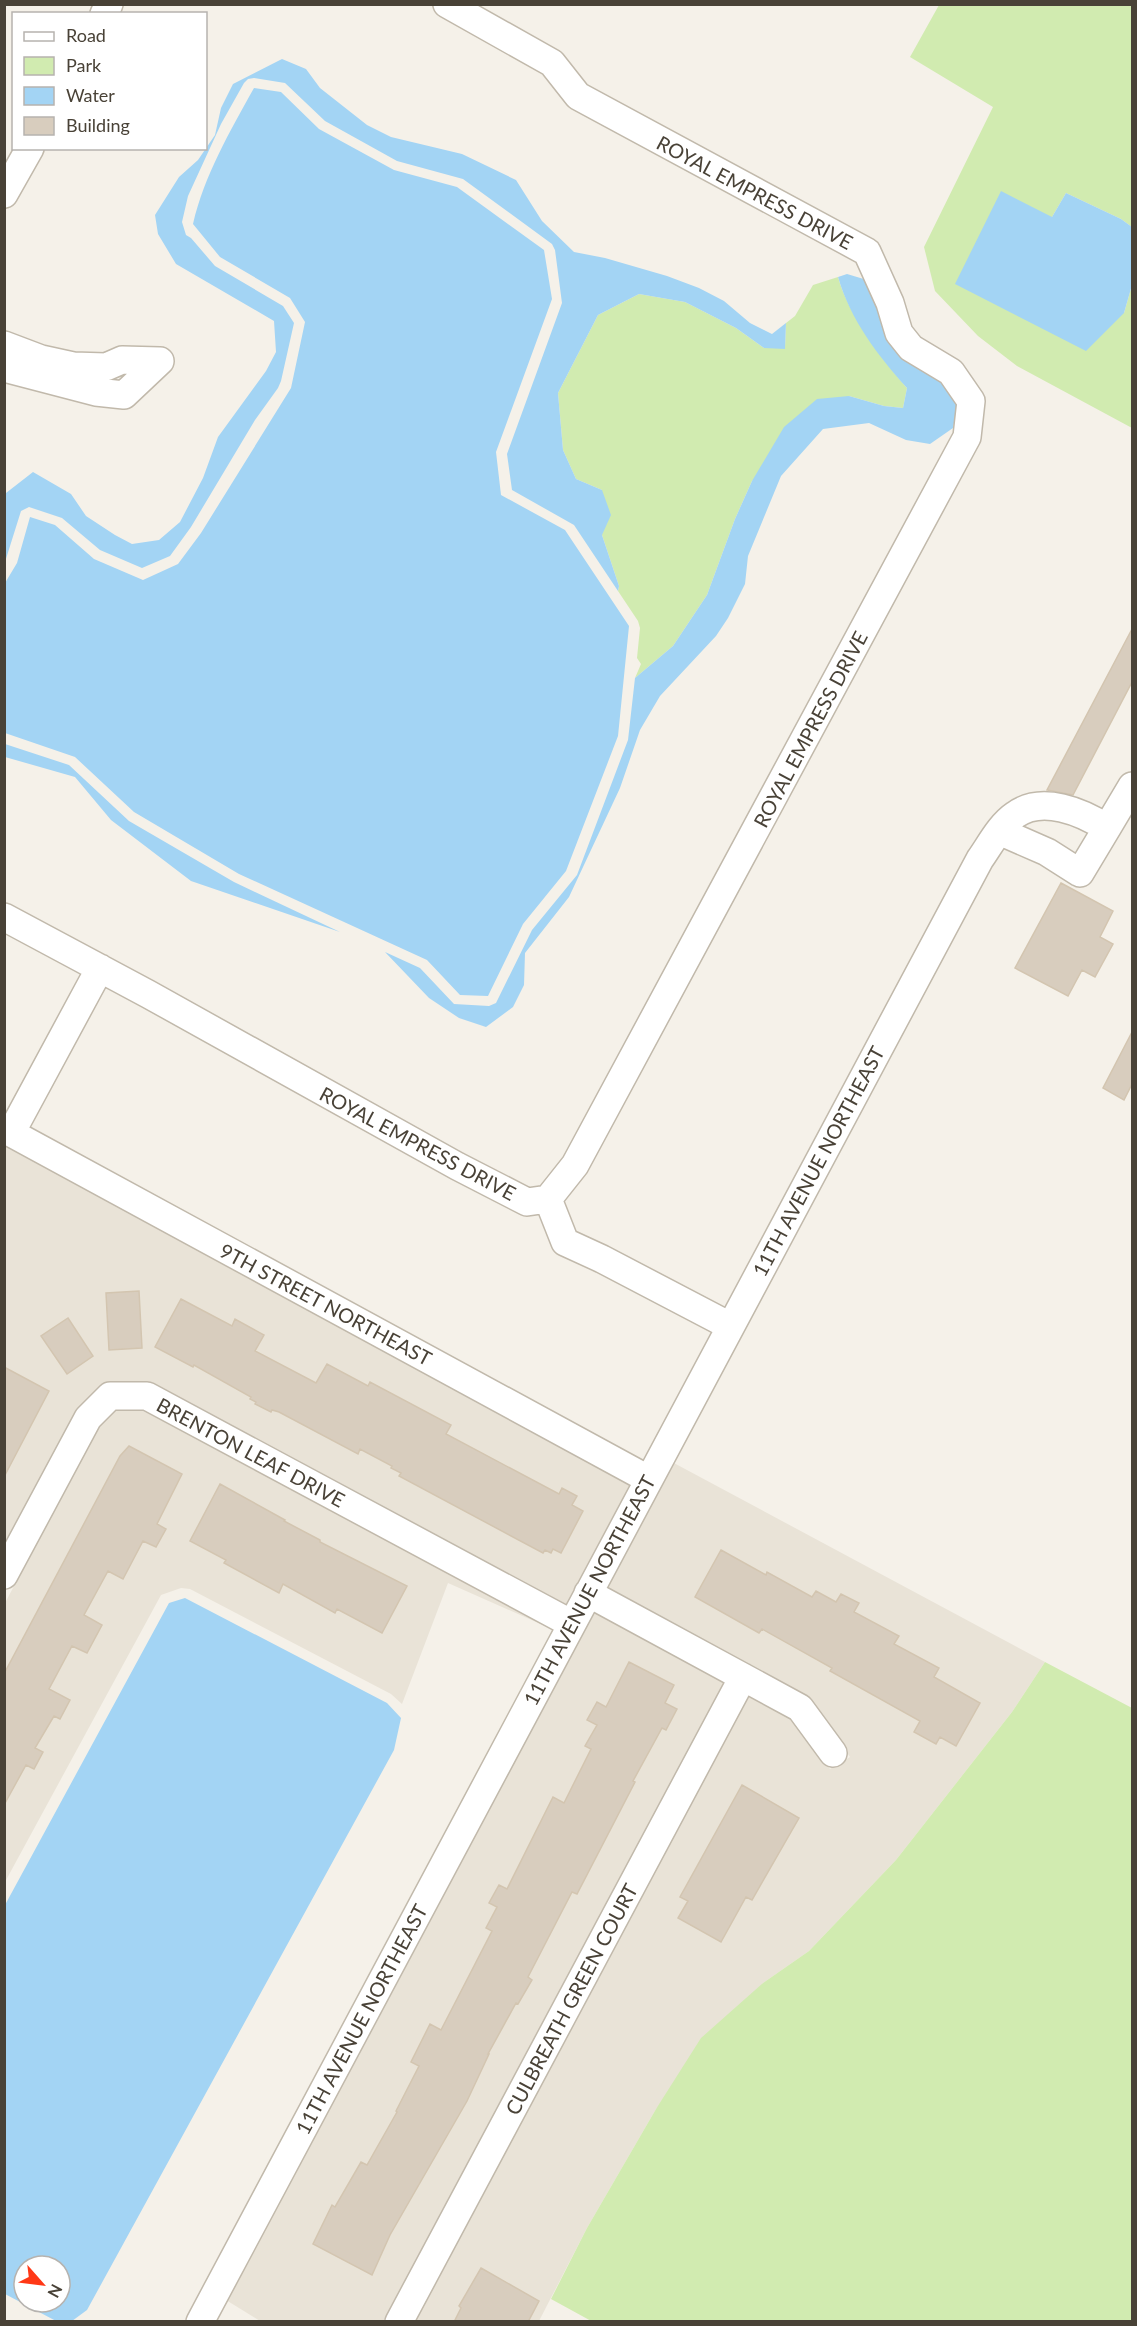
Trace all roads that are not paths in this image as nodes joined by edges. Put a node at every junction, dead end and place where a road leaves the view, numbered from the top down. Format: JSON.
{"nodes":[{"id":1,"x":447,"y":4,"type":"edge"},
{"id":2,"x":29,"y":150,"type":"edge"},
{"id":3,"x":4,"y":194,"type":"edge"},
{"id":4,"x":4,"y":345,"type":"edge"},
{"id":5,"x":4,"y":368,"type":"edge"},
{"id":6,"x":1132,"y":786,"type":"edge"},
{"id":7,"x":1107,"y":828,"type":"junction"},
{"id":8,"x":999,"y":831,"type":"junction"},
{"id":9,"x":4,"y":916,"type":"edge"},
{"id":10,"x":100,"y":968,"type":"junction"},
{"id":11,"x":8,"y":1131,"type":"edge"},
{"id":12,"x":548,"y":1199,"type":"junction"},
{"id":13,"x":730,"y":1326,"type":"junction"},
{"id":14,"x":648,"y":1479,"type":"junction"},
{"id":15,"x":4,"y":1575,"type":"edge"},
{"id":16,"x":588,"y":1593,"type":"junction"},
{"id":17,"x":572,"y":1624,"type":"junction"},
{"id":18,"x":743,"y":1677,"type":"junction"},
{"id":19,"x":833,"y":1753,"type":"dead end"},
{"id":20,"x":200,"y":2322,"type":"edge"},
{"id":21,"x":399,"y":2322,"type":"edge"}],
"edges":[{"from":1,"to":12,"type":"street","name":"ROYAL EMPRESS DRIVE"},
{"from":2,"to":3,"type":"street"},
{"from":4,"to":5,"type":"street"},
{"from":6,"to":7,"type":"street"},
{"from":7,"to":8,"type":"street","name":"11TH AVENUE NORTHEAST"},
{"from":7,"to":8,"type":"street"},
{"from":8,"to":13,"type":"street","name":"11TH AVENUE NORTHEAST"},
{"from":9,"to":10,"type":"street","name":"ROYAL EMPRESS DRIVE"},
{"from":10,"to":11,"type":"street"},
{"from":10,"to":12,"type":"street","name":"ROYAL EMPRESS DRIVE"},
{"from":11,"to":14,"type":"street","name":"9TH STREET NORTHEAST"},
{"from":12,"to":13,"type":"street"},
{"from":13,"to":14,"type":"street","name":"11TH AVENUE NORTHEAST"},
{"from":14,"to":16,"type":"street","name":"11TH AVENUE NORTHEAST"},
{"from":15,"to":17,"type":"street","name":"BRENTON LEAF DRIVE"},
{"from":16,"to":17,"type":"street","name":"11TH AVENUE NORTHEAST"},
{"from":16,"to":18,"type":"street"},
{"from":17,"to":20,"type":"street","name":"11TH AVENUE NORTHEAST"},
{"from":18,"to":19,"type":"street"},
{"from":18,"to":21,"type":"street","name":"CULBREATH GREEN COURT"}]}
